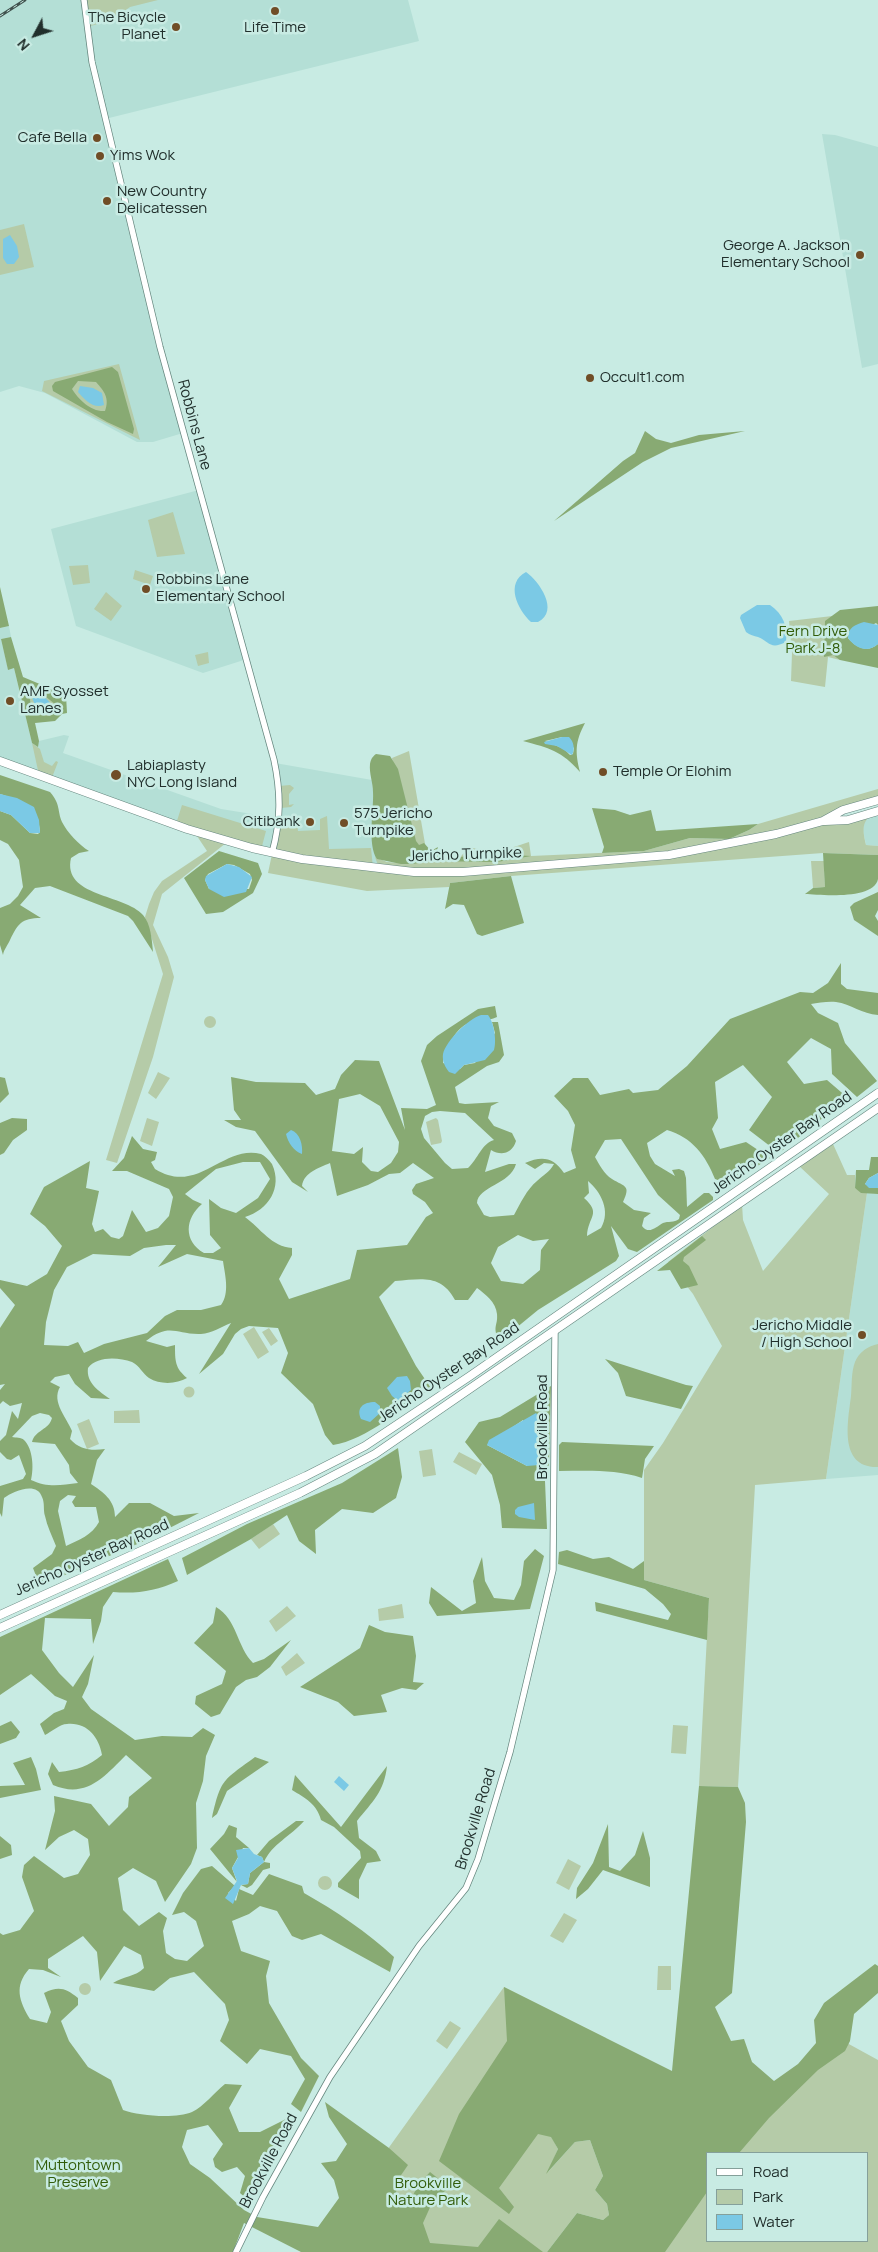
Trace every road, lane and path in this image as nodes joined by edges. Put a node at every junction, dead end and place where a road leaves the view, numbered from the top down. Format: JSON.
{"nodes":[{"id":1,"x":84,"y":0,"type":"edge"},
{"id":2,"x":0,"y":761,"type":"edge"},
{"id":3,"x":878,"y":800,"type":"edge"},
{"id":4,"x":878,"y":811,"type":"edge"},
{"id":5,"x":823,"y":821,"type":"junction"},
{"id":6,"x":272,"y":853,"type":"junction"},
{"id":7,"x":878,"y":1093,"type":"edge"},
{"id":8,"x":878,"y":1108,"type":"edge"},
{"id":9,"x":741,"y":1188,"type":"junction"},
{"id":10,"x":748,"y":1198,"type":"junction"},
{"id":11,"x":588,"y":1294,"type":"junction"},
{"id":12,"x":555,"y":1331,"type":"junction"},
{"id":13,"x":365,"y":1446,"type":"junction"},
{"id":14,"x":371,"y":1456,"type":"junction"},
{"id":15,"x":0,"y":1615,"type":"edge"},
{"id":16,"x":0,"y":1628,"type":"edge"},
{"id":17,"x":236,"y":2252,"type":"edge"}],
"edges":[{"from":1,"to":6,"type":"street","name":"Robbins Lane"},
{"from":2,"to":6,"type":"main road","name":"Jericho Turnpike"},
{"from":3,"to":5,"type":"main road","name":"Jericho Turnpike"},
{"from":4,"to":5,"type":"main road","name":"Jericho Turnpike"},
{"from":5,"to":6,"type":"main road","name":"Jericho Turnpike"},
{"from":7,"to":9,"type":"main road","name":"Jericho Oyster Bay Road"},
{"from":8,"to":10,"type":"main road","name":"Jericho Oyster Bay Road"},
{"from":9,"to":10,"type":"main road"},
{"from":9,"to":11,"type":"main road","name":"Jericho Oyster Bay Road"},
{"from":10,"to":12,"type":"main road","name":"Jericho Oyster Bay Road"},
{"from":11,"to":12,"type":"main road"},
{"from":11,"to":13,"type":"main road","name":"Jericho Oyster Bay Road"},
{"from":12,"to":14,"type":"main road","name":"Jericho Oyster Bay Road"},
{"from":12,"to":17,"type":"street","name":"Brookville Road"},
{"from":13,"to":14,"type":"main road"},
{"from":13,"to":15,"type":"main road","name":"Jericho Oyster Bay Road"},
{"from":14,"to":16,"type":"main road","name":"Jericho Oyster Bay Road"}]}
